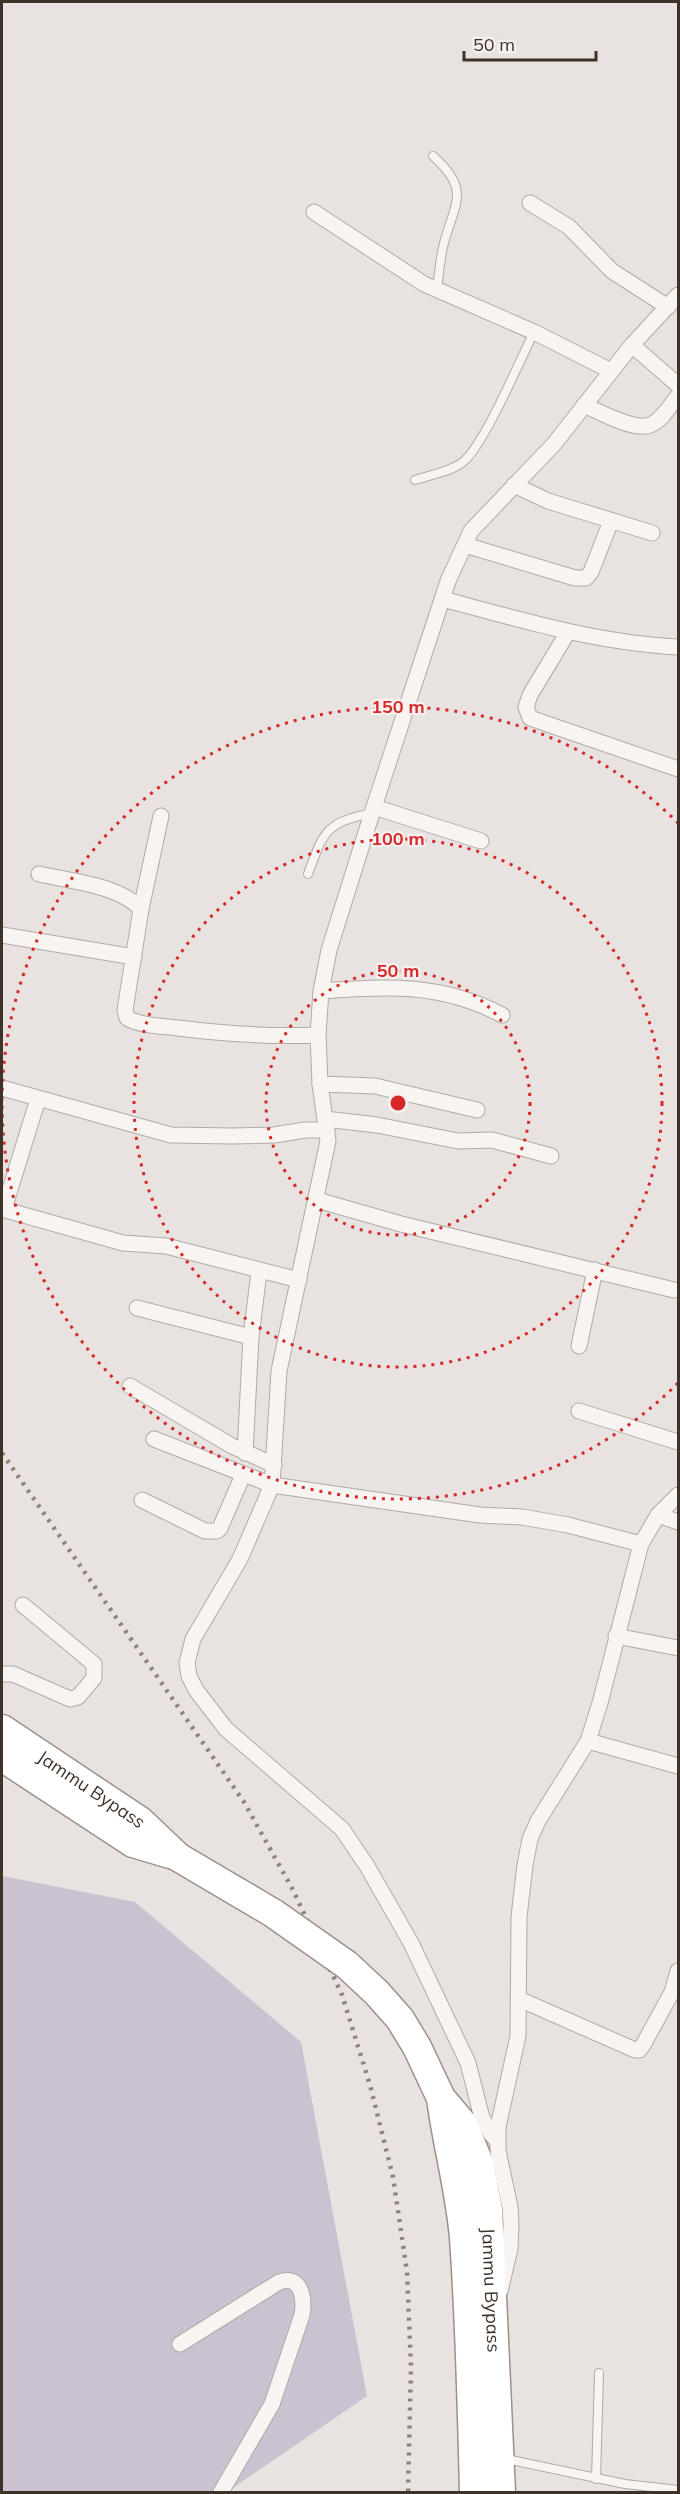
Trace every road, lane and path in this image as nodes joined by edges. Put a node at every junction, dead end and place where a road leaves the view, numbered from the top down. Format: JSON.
{"nodes":[{"id":1,"x":433,"y":156,"type":"dead end"},
{"id":2,"x":530,"y":203,"type":"dead end"},
{"id":3,"x":314,"y":212,"type":"dead end"},
{"id":4,"x":437,"y":290,"type":"junction"},
{"id":5,"x":678,"y":295,"type":"edge"},
{"id":6,"x":668,"y":306,"type":"junction"},
{"id":7,"x":534,"y":332,"type":"junction"},
{"id":8,"x":632,"y":345,"type":"junction"},
{"id":9,"x":611,"y":371,"type":"junction"},
{"id":10,"x":678,"y":385,"type":"edge"},
{"id":11,"x":678,"y":396,"type":"edge"},
{"id":12,"x":584,"y":405,"type":"junction"},
{"id":13,"x":415,"y":480,"type":"dead end"},
{"id":14,"x":514,"y":485,"type":"junction"},
{"id":15,"x":610,"y":521,"type":"junction"},
{"id":16,"x":652,"y":533,"type":"dead end"},
{"id":17,"x":465,"y":544,"type":"junction"},
{"id":18,"x":443,"y":599,"type":"junction"},
{"id":19,"x":568,"y":632,"type":"junction"},
{"id":20,"x":678,"y":647,"type":"edge"},
{"id":21,"x":678,"y":769,"type":"edge"},
{"id":22,"x":373,"y":810,"type":"junction"},
{"id":23,"x":161,"y":816,"type":"dead end"},
{"id":24,"x":481,"y":841,"type":"dead end"},
{"id":25,"x":39,"y":874,"type":"dead end"},
{"id":26,"x":308,"y":874,"type":"dead end"},
{"id":27,"x":141,"y":909,"type":"junction"},
{"id":28,"x":2,"y":934,"type":"edge"},
{"id":29,"x":134,"y":957,"type":"junction"},
{"id":30,"x":321,"y":991,"type":"junction"},
{"id":31,"x":502,"y":1015,"type":"dead end"},
{"id":32,"x":312,"y":1035,"type":"junction"},
{"id":33,"x":320,"y":1084,"type":"junction"},
{"id":34,"x":2,"y":1088,"type":"edge"},
{"id":35,"x":38,"y":1099,"type":"junction"},
{"id":36,"x":477,"y":1110,"type":"dead end"},
{"id":37,"x":319,"y":1127,"type":"junction"},
{"id":38,"x":551,"y":1156,"type":"dead end"},
{"id":39,"x":316,"y":1200,"type":"junction"},
{"id":40,"x":3,"y":1209,"type":"edge"},
{"id":41,"x":595,"y":1270,"type":"junction"},
{"id":42,"x":263,"y":1273,"type":"junction"},
{"id":43,"x":291,"y":1279,"type":"junction"},
{"id":44,"x":674,"y":1290,"type":"dead end"},
{"id":45,"x":137,"y":1308,"type":"dead end"},
{"id":46,"x":251,"y":1337,"type":"junction"},
{"id":47,"x":579,"y":1346,"type":"dead end"},
{"id":48,"x":130,"y":1386,"type":"dead end"},
{"id":49,"x":579,"y":1411,"type":"dead end"},
{"id":50,"x":154,"y":1439,"type":"dead end"},
{"id":51,"x":678,"y":1442,"type":"edge"},
{"id":52,"x":246,"y":1454,"type":"junction"},
{"id":53,"x":268,"y":1463,"type":"junction"},
{"id":54,"x":256,"y":1480,"type":"junction"},
{"id":55,"x":678,"y":1495,"type":"edge"},
{"id":56,"x":142,"y":1500,"type":"dead end"},
{"id":57,"x":658,"y":1515,"type":"junction"},
{"id":58,"x":678,"y":1522,"type":"edge"},
{"id":59,"x":641,"y":1544,"type":"junction"},
{"id":60,"x":23,"y":1605,"type":"dead end"},
{"id":61,"x":616,"y":1636,"type":"junction"},
{"id":62,"x":678,"y":1648,"type":"edge"},
{"id":63,"x":2,"y":1674,"type":"edge"},
{"id":64,"x":2,"y":1729,"type":"edge"},
{"id":65,"x":588,"y":1741,"type":"junction"},
{"id":66,"x":2,"y":1757,"type":"edge"},
{"id":67,"x":678,"y":1766,"type":"edge"},
{"id":68,"x":178,"y":1857,"type":"junction"},
{"id":69,"x":678,"y":1971,"type":"edge"},
{"id":70,"x":519,"y":1999,"type":"junction"},
{"id":71,"x":441,"y":2098,"type":"junction"},
{"id":72,"x":497,"y":2140,"type":"junction"},
{"id":73,"x":493,"y":2311,"type":"junction"},
{"id":74,"x":180,"y":2344,"type":"dead end"},
{"id":75,"x":599,"y":2373,"type":"dead end"},
{"id":76,"x":499,"y":2457,"type":"junction"},
{"id":77,"x":596,"y":2479,"type":"junction"},
{"id":78,"x":678,"y":2490,"type":"edge"},
{"id":79,"x":221,"y":2493,"type":"edge"},
{"id":80,"x":474,"y":2493,"type":"edge"},
{"id":81,"x":501,"y":2493,"type":"edge"}],
"edges":[{"from":1,"to":4,"type":"lane"},
{"from":2,"to":6,"type":"street"},
{"from":3,"to":4,"type":"street"},
{"from":4,"to":7,"type":"street"},
{"from":5,"to":6,"type":"street"},
{"from":6,"to":8,"type":"street"},
{"from":7,"to":9,"type":"street"},
{"from":7,"to":13,"type":"lane"},
{"from":8,"to":9,"type":"street"},
{"from":8,"to":10,"type":"street"},
{"from":9,"to":12,"type":"street"},
{"from":11,"to":12,"type":"street"},
{"from":12,"to":14,"type":"street"},
{"from":14,"to":15,"type":"street"},
{"from":14,"to":17,"type":"street"},
{"from":15,"to":16,"type":"street"},
{"from":15,"to":17,"type":"street"},
{"from":17,"to":18,"type":"street"},
{"from":18,"to":19,"type":"street"},
{"from":18,"to":22,"type":"street"},
{"from":19,"to":20,"type":"street"},
{"from":19,"to":21,"type":"street"},
{"from":22,"to":24,"type":"street"},
{"from":22,"to":26,"type":"lane"},
{"from":22,"to":30,"type":"street"},
{"from":23,"to":27,"type":"street"},
{"from":25,"to":27,"type":"street"},
{"from":27,"to":29,"type":"street"},
{"from":28,"to":29,"type":"street"},
{"from":29,"to":32,"type":"street"},
{"from":30,"to":31,"type":"street"},
{"from":30,"to":32,"type":"street"},
{"from":32,"to":33,"type":"street"},
{"from":33,"to":36,"type":"street"},
{"from":33,"to":37,"type":"street"},
{"from":34,"to":35,"type":"street"},
{"from":35,"to":37,"type":"street"},
{"from":35,"to":40,"type":"street"},
{"from":37,"to":38,"type":"street"},
{"from":37,"to":39,"type":"street"},
{"from":39,"to":41,"type":"street"},
{"from":39,"to":43,"type":"street"},
{"from":40,"to":42,"type":"street"},
{"from":41,"to":44,"type":"street"},
{"from":41,"to":47,"type":"street"},
{"from":42,"to":43,"type":"street"},
{"from":42,"to":46,"type":"street"},
{"from":43,"to":53,"type":"street"},
{"from":45,"to":46,"type":"street"},
{"from":46,"to":52,"type":"street"},
{"from":48,"to":52,"type":"street"},
{"from":49,"to":51,"type":"street"},
{"from":50,"to":54,"type":"street"},
{"from":52,"to":53,"type":"street"},
{"from":53,"to":54,"type":"street"},
{"from":54,"to":56,"type":"street"},
{"from":54,"to":59,"type":"street"},
{"from":54,"to":72,"type":"street"},
{"from":55,"to":57,"type":"street"},
{"from":57,"to":58,"type":"street"},
{"from":57,"to":59,"type":"street"},
{"from":59,"to":61,"type":"street"},
{"from":60,"to":63,"type":"street"},
{"from":61,"to":62,"type":"street"},
{"from":61,"to":65,"type":"street"},
{"from":64,"to":68,"type":"highway","name":"Jammu Bypass"},
{"from":65,"to":67,"type":"street"},
{"from":65,"to":70,"type":"street"},
{"from":66,"to":68,"type":"highway","name":"Jammu Bypass"},
{"from":68,"to":71,"type":"highway","name":"Jammu Bypass","bridge":true},
{"from":69,"to":70,"type":"street"},
{"from":70,"to":72,"type":"street"},
{"from":71,"to":73,"type":"highway","name":"Jammu Bypass"},
{"from":71,"to":80,"type":"highway","name":"Jammu Bypass"},
{"from":72,"to":73,"type":"street"},
{"from":73,"to":76,"type":"highway","name":"Jammu Bypass"},
{"from":74,"to":79,"type":"street"},
{"from":75,"to":77,"type":"lane"},
{"from":76,"to":77,"type":"lane"},
{"from":76,"to":81,"type":"highway","name":"Jammu Bypass"},
{"from":77,"to":78,"type":"lane"}]}
